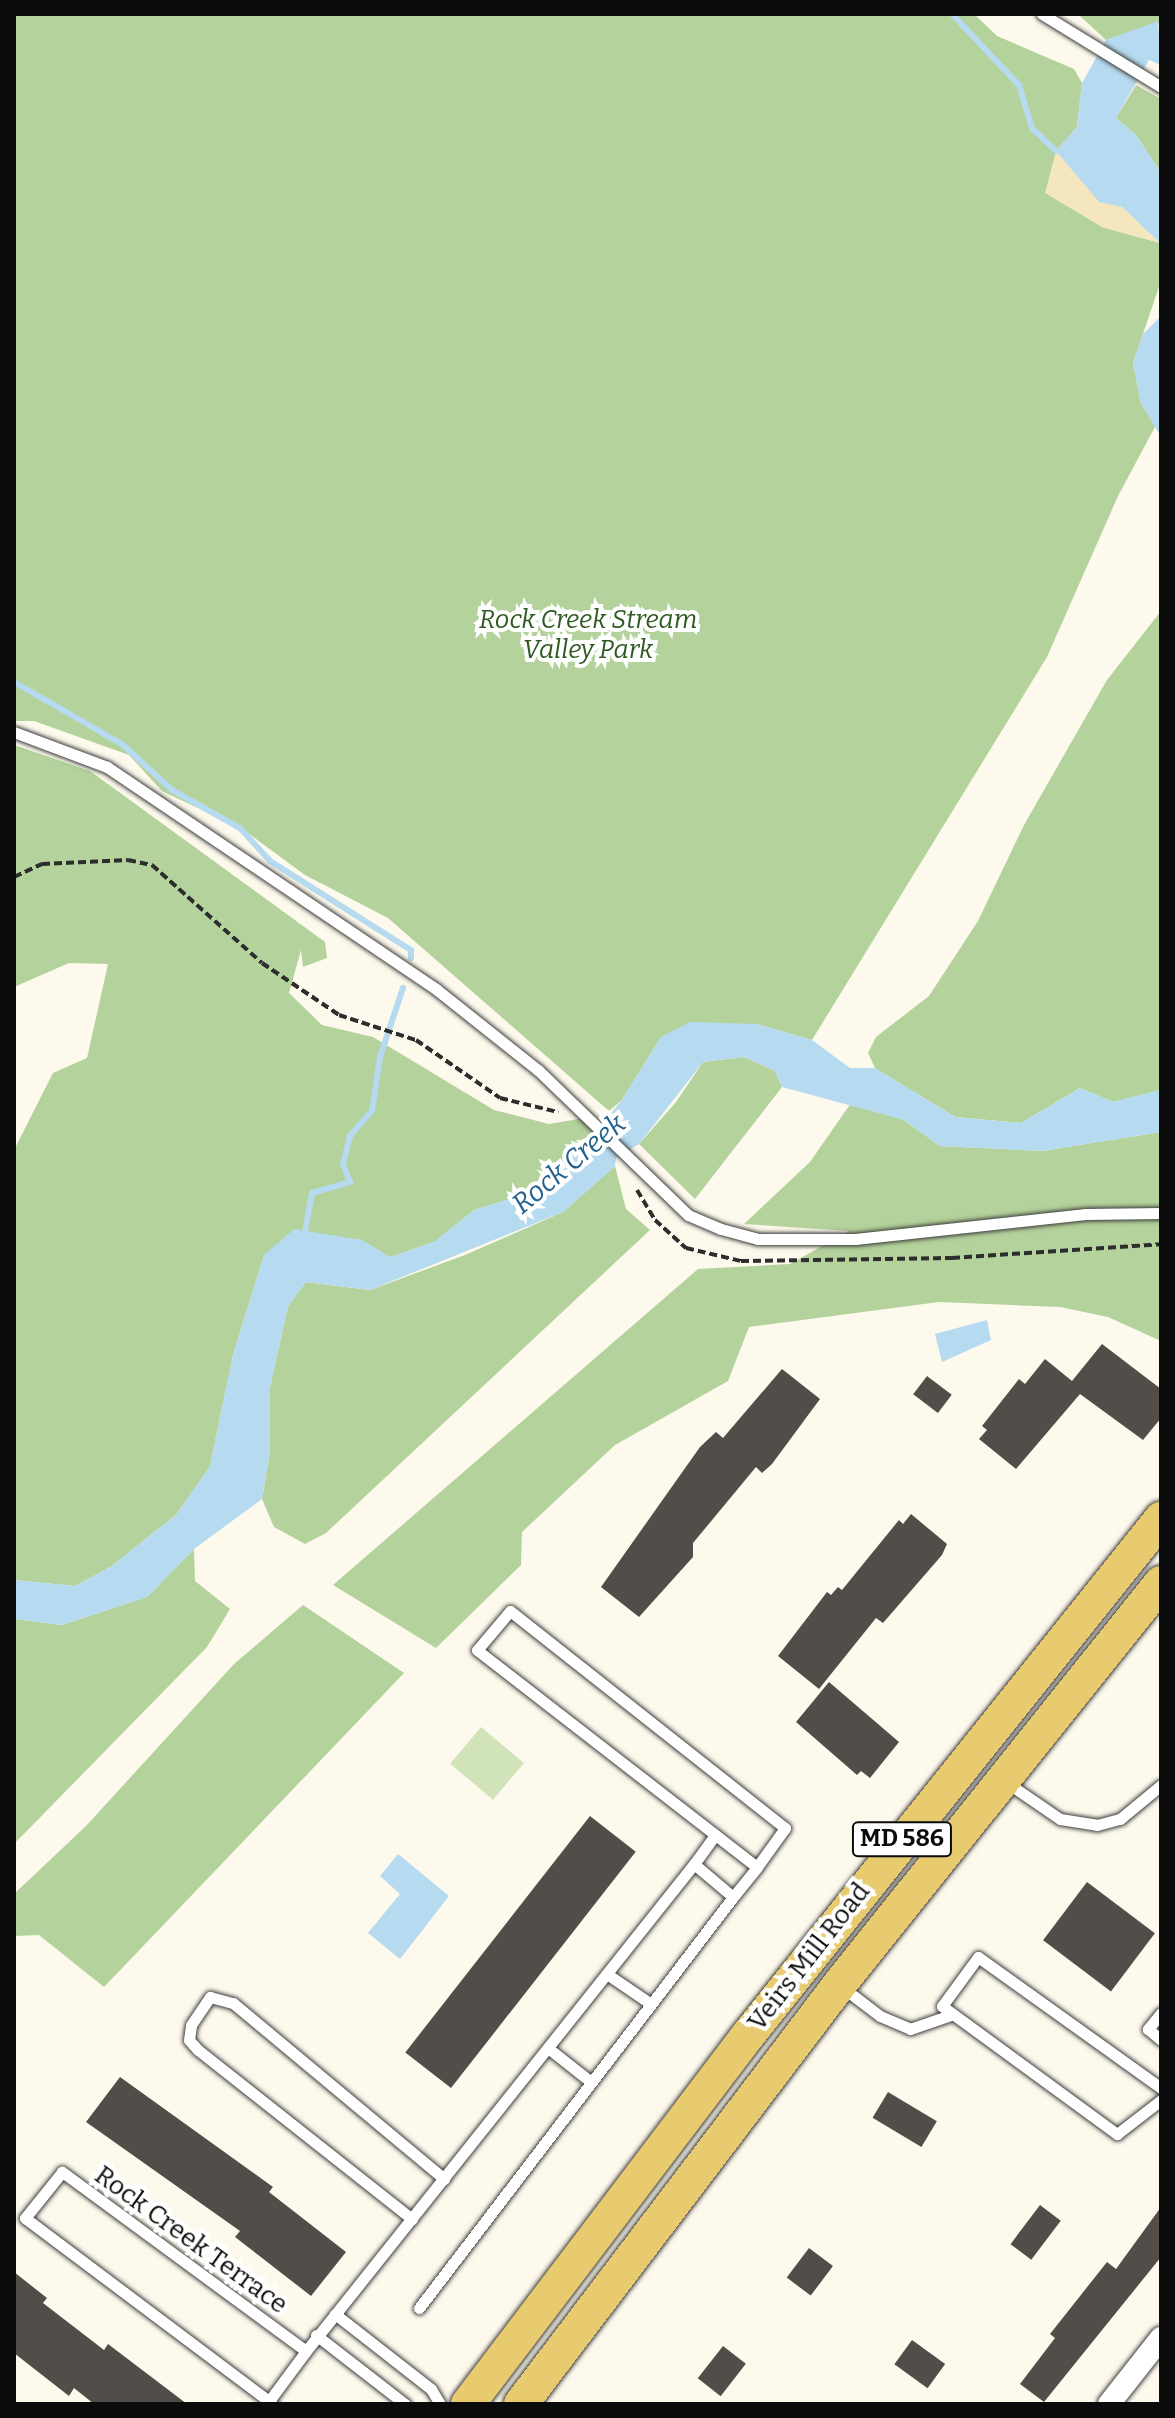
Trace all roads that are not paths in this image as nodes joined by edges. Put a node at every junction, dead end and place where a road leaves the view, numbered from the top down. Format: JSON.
{"nodes":[{"id":1,"x":1042,"y":14,"type":"edge"},
{"id":2,"x":1161,"y":87,"type":"edge"},
{"id":3,"x":14,"y":732,"type":"edge"},
{"id":4,"x":1161,"y":1213,"type":"edge"},
{"id":5,"x":1161,"y":1519,"type":"edge"},
{"id":6,"x":1161,"y":1583,"type":"edge"},
{"id":7,"x":1001,"y":1779,"type":"junction"},
{"id":8,"x":1161,"y":1785,"type":"edge"},
{"id":9,"x":715,"y":1835,"type":"junction"},
{"id":10,"x":694,"y":1864,"type":"junction"},
{"id":11,"x":757,"y":1867,"type":"junction"},
{"id":12,"x":733,"y":1897,"type":"junction"},
{"id":13,"x":607,"y":1974,"type":"junction"},
{"id":14,"x":839,"y":1985,"type":"junction"},
{"id":15,"x":651,"y":2004,"type":"junction"},
{"id":16,"x":1161,"y":2013,"type":"edge"},
{"id":17,"x":951,"y":2015,"type":"junction"},
{"id":18,"x":749,"y":2034,"type":"junction"},
{"id":19,"x":1161,"y":2040,"type":"edge"},
{"id":20,"x":548,"y":2048,"type":"junction"},
{"id":21,"x":783,"y":2058,"type":"junction"},
{"id":22,"x":591,"y":2082,"type":"junction"},
{"id":23,"x":1161,"y":2088,"type":"edge"},
{"id":24,"x":1161,"y":2100,"type":"edge"},
{"id":25,"x":444,"y":2179,"type":"junction"},
{"id":26,"x":412,"y":2219,"type":"junction"},
{"id":27,"x":419,"y":2308,"type":"dead end"},
{"id":28,"x":335,"y":2314,"type":"junction"},
{"id":29,"x":316,"y":2335,"type":"junction"},
{"id":30,"x":1161,"y":2338,"type":"edge"},
{"id":31,"x":306,"y":2351,"type":"junction"},
{"id":32,"x":270,"y":2402,"type":"edge"},
{"id":33,"x":405,"y":2404,"type":"edge"},
{"id":34,"x":440,"y":2404,"type":"edge"},
{"id":35,"x":468,"y":2404,"type":"edge"},
{"id":36,"x":521,"y":2404,"type":"edge"},
{"id":37,"x":1109,"y":2404,"type":"edge"}],
"edges":[{"from":1,"to":2,"type":"lane"},
{"from":3,"to":4,"type":"lane"},
{"from":5,"to":18,"type":"main road","name":"Veirs Mill Road","number":"MD 586"},
{"from":6,"to":7,"type":"main road","name":"Veirs Mill Road","number":"MD 586"},
{"from":7,"to":8,"type":"lane"},
{"from":7,"to":14,"type":"main road","name":"Veirs Mill Road","number":"MD 586"},
{"from":9,"to":10,"type":"lane"},
{"from":9,"to":11,"type":"lane"},
{"from":9,"to":11,"type":"lane"},
{"from":10,"to":12,"type":"lane"},
{"from":10,"to":13,"type":"lane"},
{"from":11,"to":12,"type":"lane"},
{"from":12,"to":15,"type":"lane"},
{"from":13,"to":15,"type":"lane"},
{"from":13,"to":20,"type":"lane"},
{"from":14,"to":17,"type":"lane"},
{"from":14,"to":21,"type":"main road","name":"Veirs Mill Road","number":"MD 586"},
{"from":15,"to":22,"type":"lane"},
{"from":16,"to":19,"type":"lane"},
{"from":17,"to":23,"type":"lane"},
{"from":17,"to":24,"type":"lane"},
{"from":18,"to":21,"type":"main road"},
{"from":18,"to":35,"type":"main road","name":"Veirs Mill Road","number":"MD 586"},
{"from":20,"to":22,"type":"lane"},
{"from":20,"to":25,"type":"lane"},
{"from":21,"to":36,"type":"main road","name":"Veirs Mill Road","number":"MD 586"},
{"from":22,"to":27,"type":"lane"},
{"from":25,"to":26,"type":"lane"},
{"from":25,"to":26,"type":"lane"},
{"from":26,"to":28,"type":"lane"},
{"from":28,"to":29,"type":"lane"},
{"from":28,"to":34,"type":"lane"},
{"from":29,"to":31,"type":"lane"},
{"from":29,"to":33,"type":"lane"},
{"from":30,"to":37,"type":"street"},
{"from":31,"to":32,"type":"lane","name":"Rock Creek Terrace"},
{"from":31,"to":32,"type":"lane","name":"Rock Creek Terrace"}]}
